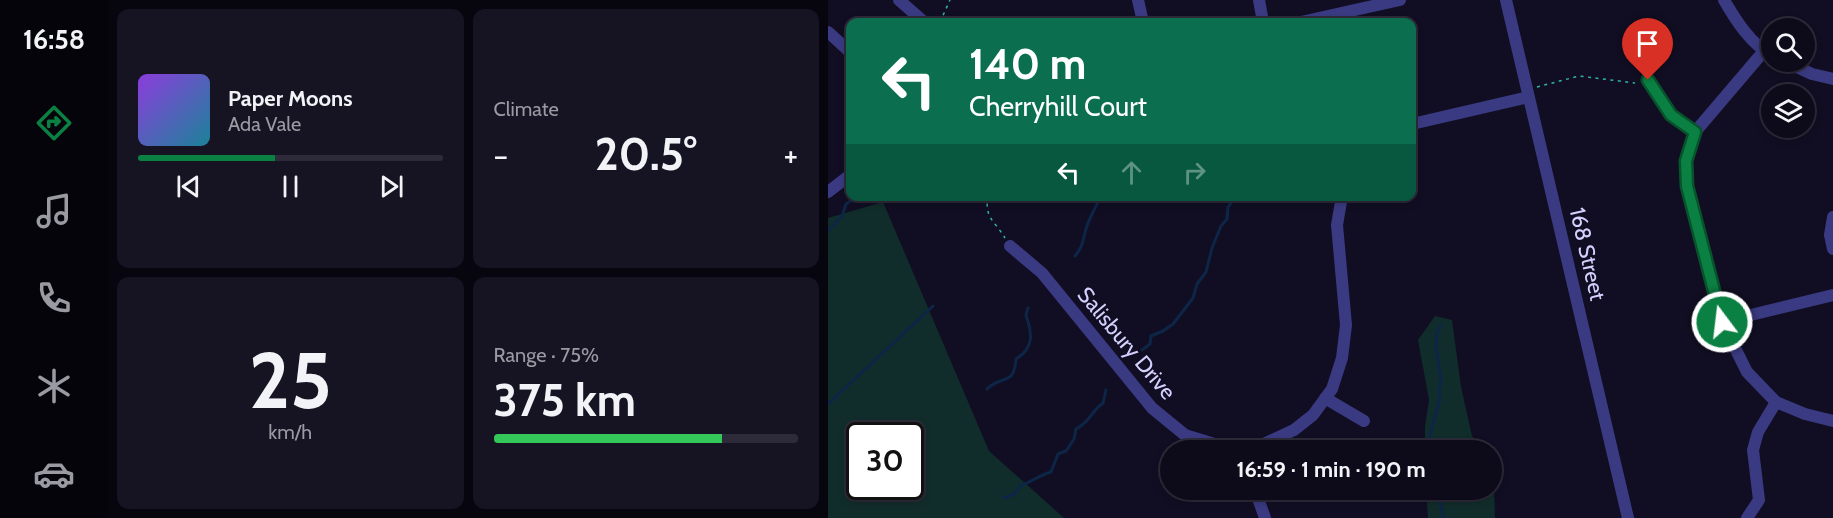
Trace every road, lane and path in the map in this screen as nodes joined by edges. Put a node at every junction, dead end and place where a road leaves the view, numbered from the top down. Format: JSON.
{"nodes":[{"id":1,"x":899,"y":0,"type":"edge"},
{"id":2,"x":950,"y":0,"type":"edge"},
{"id":3,"x":1138,"y":0,"type":"edge"},
{"id":4,"x":1259,"y":0,"type":"edge"},
{"id":5,"x":1400,"y":0,"type":"edge"},
{"id":6,"x":1506,"y":0,"type":"edge"},
{"id":7,"x":1724,"y":0,"type":"edge"},
{"id":8,"x":1378,"y":2,"type":"edge"},
{"id":9,"x":919,"y":18,"type":"edge"},
{"id":10,"x":942,"y":18,"type":"edge"},
{"id":11,"x":1142,"y":18,"type":"edge"},
{"id":12,"x":1262,"y":18,"type":"edge"},
{"id":13,"x":1316,"y":18,"type":"edge"},
{"id":14,"x":828,"y":32,"type":"edge"},
{"id":15,"x":1761,"y":46,"type":"edge"},
{"id":16,"x":846,"y":48,"type":"edge"},
{"id":17,"x":1761,"y":61,"type":"edge"},
{"id":18,"x":1808,"y":72,"type":"edge"},
{"id":19,"x":1833,"y":79,"type":"edge"},
{"id":20,"x":1648,"y":80,"type":"dead end"},
{"id":21,"x":1635,"y":83,"type":"dead end"},
{"id":22,"x":1537,"y":87,"type":"dead end"},
{"id":23,"x":1529,"y":97,"type":"junction"},
{"id":24,"x":1416,"y":123,"type":"edge"},
{"id":25,"x":1695,"y":132,"type":"junction"},
{"id":26,"x":846,"y":178,"type":"edge"},
{"id":27,"x":828,"y":192,"type":"edge"},
{"id":28,"x":987,"y":201,"type":"edge"},
{"id":29,"x":1341,"y":201,"type":"edge"},
{"id":30,"x":1833,"y":217,"type":"edge"},
{"id":31,"x":1010,"y":246,"type":"joint"},
{"id":32,"x":1833,"y":249,"type":"edge"},
{"id":33,"x":1833,"y":295,"type":"edge"},
{"id":34,"x":1722,"y":322,"type":"junction"},
{"id":35,"x":1325,"y":398,"type":"junction"},
{"id":36,"x":1776,"y":402,"type":"junction"},
{"id":37,"x":1364,"y":421,"type":"dead end"},
{"id":38,"x":1833,"y":421,"type":"edge"},
{"id":39,"x":1201,"y":440,"type":"edge"},
{"id":40,"x":1274,"y":440,"type":"edge"},
{"id":41,"x":1259,"y":500,"type":"edge"},
{"id":42,"x":1265,"y":518,"type":"edge"},
{"id":43,"x":1628,"y":518,"type":"edge"},
{"id":44,"x":1747,"y":518,"type":"edge"}],
"edges":[{"from":1,"to":9,"type":"street"},
{"from":2,"to":10,"type":"path"},
{"from":3,"to":11,"type":"street"},
{"from":4,"to":12,"type":"street"},
{"from":5,"to":8,"type":"street"},
{"from":6,"to":23,"type":"street","name":"168 Street"},
{"from":7,"to":15,"type":"street"},
{"from":8,"to":13,"type":"street"},
{"from":14,"to":16,"type":"street"},
{"from":17,"to":25,"type":"street"},
{"from":18,"to":19,"type":"street"},
{"from":20,"to":25,"type":"street"},
{"from":21,"to":22,"type":"path"},
{"from":23,"to":24,"type":"street"},
{"from":23,"to":43,"type":"street","name":"168 Street"},
{"from":25,"to":34,"type":"street"},
{"from":26,"to":27,"type":"street"},
{"from":28,"to":31,"type":"path"},
{"from":29,"to":35,"type":"street","name":"Salisbury Drive"},
{"from":30,"to":32,"type":"street"},
{"from":31,"to":39,"type":"street","name":"Salisbury Drive"},
{"from":33,"to":34,"type":"street"},
{"from":34,"to":36,"type":"street"},
{"from":35,"to":37,"type":"street"},
{"from":35,"to":40,"type":"street","name":"Salisbury Drive"},
{"from":36,"to":38,"type":"street"},
{"from":36,"to":44,"type":"street"},
{"from":41,"to":42,"type":"street"}]}
